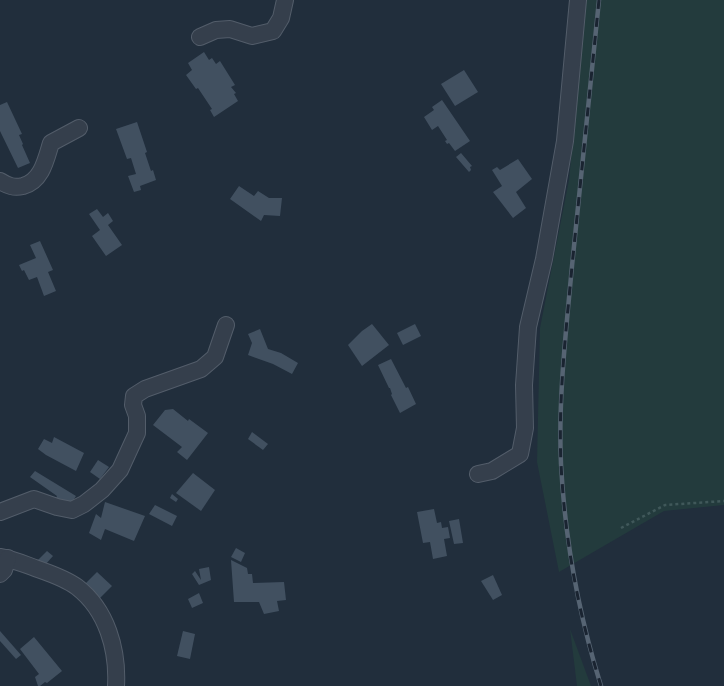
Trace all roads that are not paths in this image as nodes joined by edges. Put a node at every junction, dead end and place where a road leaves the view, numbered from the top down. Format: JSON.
{"nodes":[{"id":1,"x":285,"y":0,"type":"edge"},
{"id":2,"x":578,"y":0,"type":"edge"},
{"id":3,"x":200,"y":37,"type":"dead end"},
{"id":4,"x":79,"y":128,"type":"dead end"},
{"id":5,"x":0,"y":181,"type":"edge"},
{"id":6,"x":226,"y":325,"type":"dead end"},
{"id":7,"x":478,"y":474,"type":"dead end"},
{"id":8,"x":0,"y":512,"type":"edge"},
{"id":9,"x":4,"y":558,"type":"edge"},
{"id":10,"x":0,"y":574,"type":"edge"},
{"id":11,"x":116,"y":686,"type":"edge"}],
"edges":[{"from":1,"to":3,"type":"street"},
{"from":2,"to":7,"type":"street"},
{"from":4,"to":5,"type":"street"},
{"from":6,"to":8,"type":"street"},
{"from":9,"to":10,"type":"street"},
{"from":9,"to":11,"type":"street"}]}
